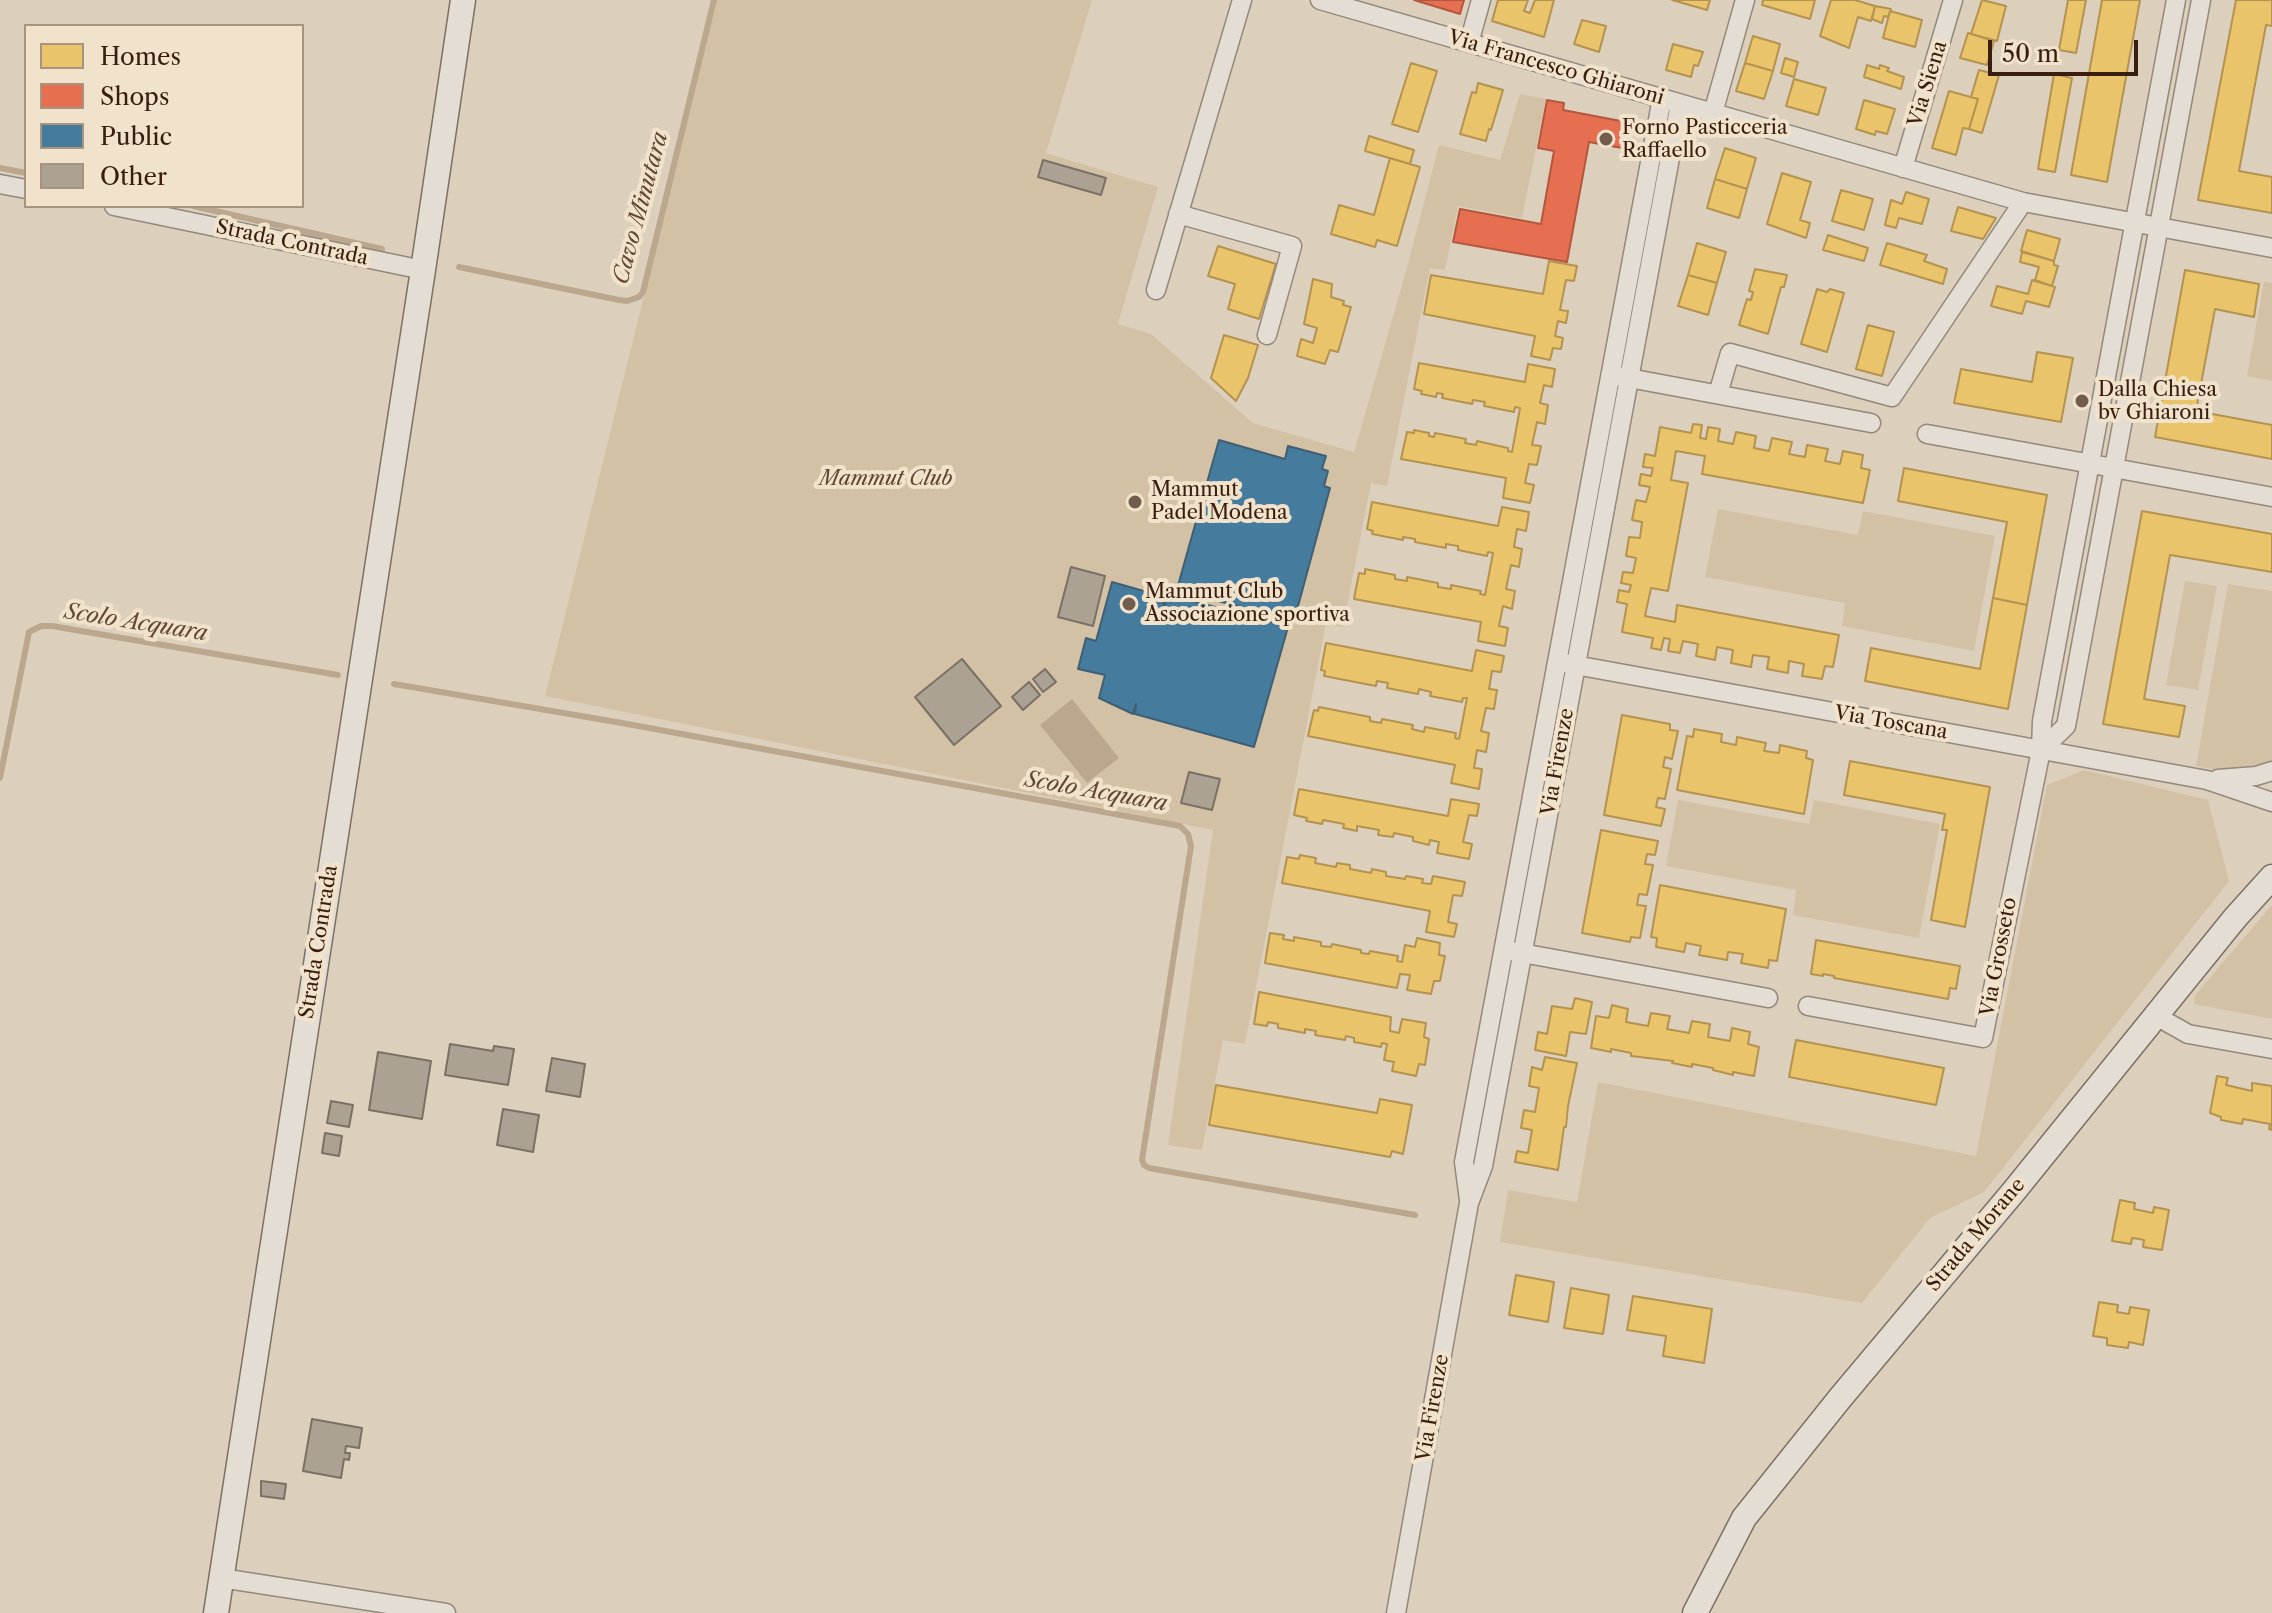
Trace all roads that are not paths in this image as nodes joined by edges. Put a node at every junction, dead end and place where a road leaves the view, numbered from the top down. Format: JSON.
{"nodes":[{"id":1,"x":463,"y":0,"type":"edge"},
{"id":2,"x":1242,"y":0,"type":"edge"},
{"id":3,"x":1320,"y":0,"type":"edge"},
{"id":4,"x":1481,"y":0,"type":"edge"},
{"id":5,"x":1745,"y":0,"type":"edge"},
{"id":6,"x":1953,"y":0,"type":"edge"},
{"id":7,"x":2176,"y":0,"type":"edge"},
{"id":8,"x":2201,"y":0,"type":"edge"},
{"id":9,"x":1469,"y":43,"type":"junction"},
{"id":10,"x":1671,"y":101,"type":"junction"},
{"id":11,"x":1713,"y":113,"type":"junction"},
{"id":12,"x":1903,"y":168,"type":"junction"},
{"id":13,"x":0,"y":184,"type":"edge"},
{"id":14,"x":24,"y":189,"type":"edge"},
{"id":15,"x":2023,"y":202,"type":"junction"},
{"id":16,"x":124,"y":208,"type":"edge"},
{"id":17,"x":1178,"y":214,"type":"junction"},
{"id":18,"x":2135,"y":223,"type":"junction"},
{"id":19,"x":2159,"y":228,"type":"junction"},
{"id":20,"x":2272,"y":248,"type":"edge"},
{"id":21,"x":423,"y":270,"type":"junction"},
{"id":22,"x":1156,"y":290,"type":"dead end"},
{"id":23,"x":1267,"y":335,"type":"dead end"},
{"id":24,"x":1620,"y":376,"type":"junction"},
{"id":25,"x":1718,"y":394,"type":"junction"},
{"id":26,"x":1871,"y":423,"type":"dead end"},
{"id":27,"x":1927,"y":434,"type":"dead end"},
{"id":28,"x":2090,"y":464,"type":"junction"},
{"id":29,"x":2114,"y":468,"type":"junction"},
{"id":30,"x":2272,"y":497,"type":"edge"},
{"id":31,"x":1566,"y":663,"type":"junction"},
{"id":32,"x":2041,"y":750,"type":"junction"},
{"id":33,"x":2272,"y":771,"type":"edge"},
{"id":34,"x":2207,"y":780,"type":"junction"},
{"id":35,"x":2272,"y":802,"type":"edge"},
{"id":36,"x":2272,"y":877,"type":"edge"},
{"id":37,"x":1513,"y":952,"type":"junction"},
{"id":38,"x":1768,"y":998,"type":"dead end"},
{"id":39,"x":1808,"y":1006,"type":"dead end"},
{"id":40,"x":2156,"y":1016,"type":"junction"},
{"id":41,"x":2272,"y":1049,"type":"edge"},
{"id":42,"x":221,"y":1578,"type":"junction"},
{"id":43,"x":400,"y":1609,"type":"edge"},
{"id":44,"x":1695,"y":1611,"type":"edge"},
{"id":45,"x":216,"y":1613,"type":"edge"},
{"id":46,"x":446,"y":1613,"type":"edge"},
{"id":47,"x":1396,"y":1613,"type":"edge"}],
"edges":[{"from":1,"to":21,"type":"street","name":"Strada Contrada"},
{"from":2,"to":17,"type":"street"},
{"from":3,"to":9,"type":"street","name":"Via Francesco Ghiaroni"},
{"from":4,"to":9,"type":"street"},
{"from":5,"to":11,"type":"street"},
{"from":6,"to":12,"type":"street","name":"Via Siena"},
{"from":7,"to":18,"type":"street"},
{"from":8,"to":19,"type":"street"},
{"from":9,"to":10,"type":"street","name":"Via Francesco Ghiaroni"},
{"from":10,"to":11,"type":"street","name":"Via Francesco Ghiaroni"},
{"from":10,"to":24,"type":"street","name":"Via Firenze"},
{"from":11,"to":12,"type":"street","name":"Via Francesco Ghiaroni"},
{"from":12,"to":15,"type":"street","name":"Via Francesco Ghiaroni"},
{"from":13,"to":14,"type":"street"},
{"from":15,"to":18,"type":"street","name":"Via Francesco Ghiaroni"},
{"from":15,"to":25,"type":"street"},
{"from":16,"to":21,"type":"street","name":"Strada Contrada"},
{"from":17,"to":22,"type":"street"},
{"from":17,"to":23,"type":"street"},
{"from":18,"to":19,"type":"street","name":"Via Francesco Ghiaroni"},
{"from":18,"to":28,"type":"street"},
{"from":19,"to":20,"type":"street","name":"Via Francesco Ghiaroni"},
{"from":19,"to":29,"type":"street"},
{"from":21,"to":42,"type":"street","name":"Strada Contrada"},
{"from":24,"to":25,"type":"street"},
{"from":24,"to":31,"type":"street","name":"Via Firenze"},
{"from":25,"to":26,"type":"street"},
{"from":27,"to":28,"type":"street"},
{"from":28,"to":29,"type":"street"},
{"from":28,"to":32,"type":"street"},
{"from":29,"to":30,"type":"street"},
{"from":29,"to":32,"type":"street"},
{"from":31,"to":32,"type":"street","name":"Via Toscana"},
{"from":31,"to":37,"type":"street","name":"Via Firenze"},
{"from":32,"to":34,"type":"street","name":"Via Toscana"},
{"from":32,"to":39,"type":"street","name":"Via Grosseto"},
{"from":33,"to":34,"type":"street","name":"Via Toscana"},
{"from":34,"to":35,"type":"street","name":"Via Toscana"},
{"from":36,"to":40,"type":"street","name":"Strada Morane"},
{"from":37,"to":38,"type":"street"},
{"from":37,"to":47,"type":"street","name":"Via Firenze"},
{"from":40,"to":41,"type":"street"},
{"from":40,"to":44,"type":"street","name":"Strada Morane"},
{"from":42,"to":43,"type":"street"},
{"from":42,"to":45,"type":"street","name":"Strada Contrada"},
{"from":43,"to":46,"type":"street"}]}
